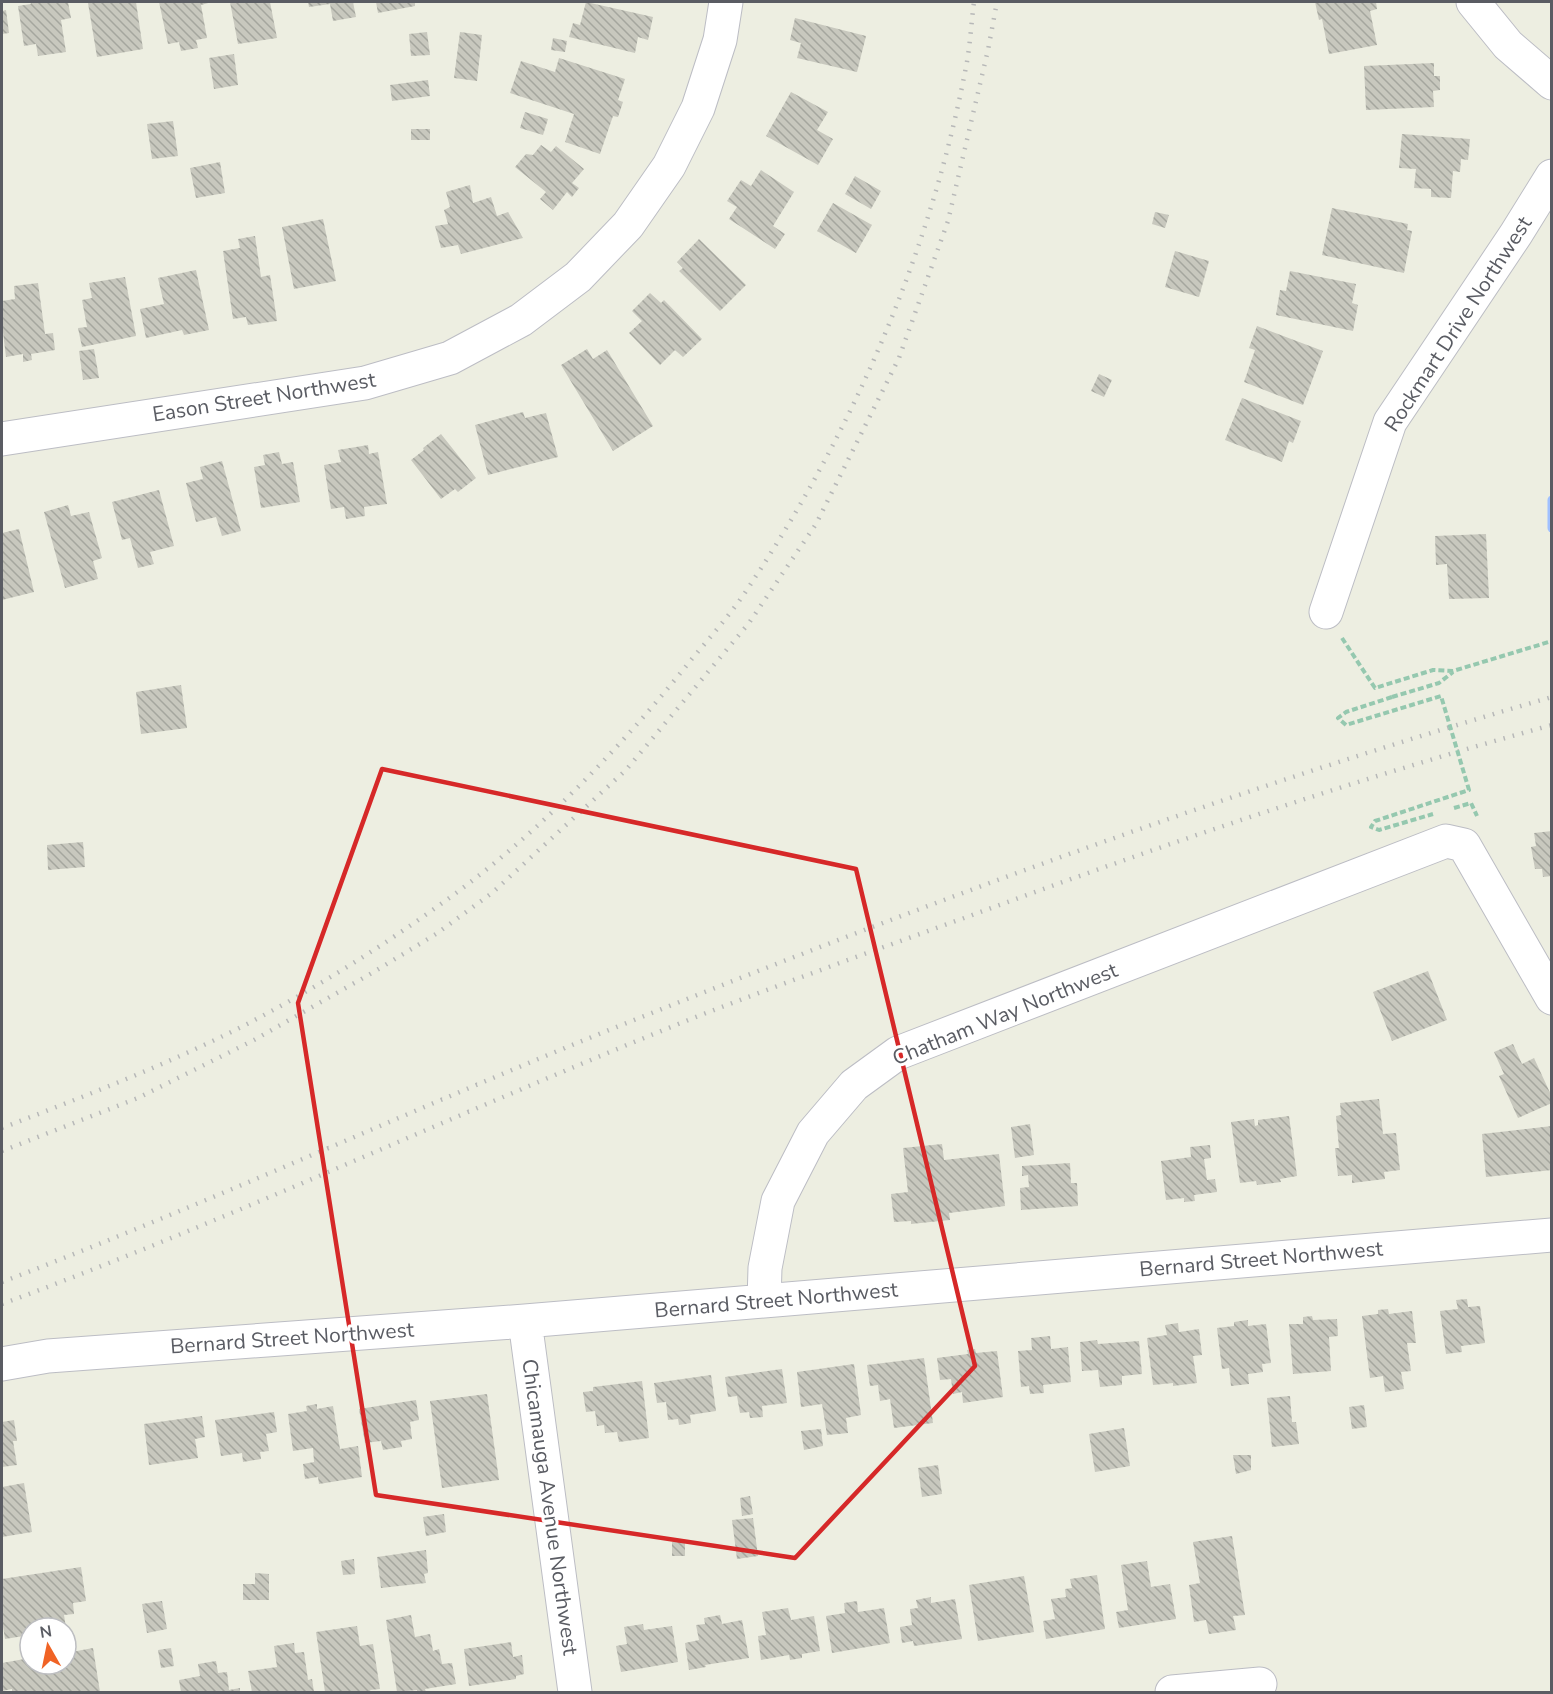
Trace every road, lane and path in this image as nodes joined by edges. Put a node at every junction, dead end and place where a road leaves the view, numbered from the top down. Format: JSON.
{"nodes":[{"id":1,"x":726,"y":2,"type":"edge"},
{"id":2,"x":1473,"y":2,"type":"edge"},
{"id":3,"x":1551,"y":83,"type":"edge"},
{"id":4,"x":1551,"y":176,"type":"edge"},
{"id":5,"x":2,"y":439,"type":"edge"},
{"id":6,"x":1326,"y":612,"type":"joint"},
{"id":7,"x":1551,"y":641,"type":"edge"},
{"id":8,"x":1454,"y":671,"type":"junction"},
{"id":9,"x":1433,"y":814,"type":"dead end"},
{"id":10,"x":1551,"y":998,"type":"edge"},
{"id":11,"x":1551,"y":1235,"type":"edge"},
{"id":12,"x":764,"y":1301,"type":"junction"},
{"id":13,"x":525,"y":1321,"type":"junction"},
{"id":14,"x":2,"y":1364,"type":"edge"},
{"id":15,"x":1260,"y":1684,"type":"dead end"},
{"id":16,"x":575,"y":1692,"type":"edge"},
{"id":17,"x":1172,"y":1692,"type":"edge"}],
"edges":[{"from":1,"to":5,"type":"street","name":"Eason Street Northwest"},
{"from":2,"to":3,"type":"street"},
{"from":4,"to":6,"type":"street","name":"Rockmart Drive Northwest"},
{"from":6,"to":8,"type":"path"},
{"from":7,"to":8,"type":"path"},
{"from":8,"to":9,"type":"path","bridge":true},
{"from":10,"to":12,"type":"street","name":"Chatham Way Northwest"},
{"from":11,"to":12,"type":"street","name":"Bernard Street Northwest"},
{"from":12,"to":13,"type":"street","name":"Bernard Street Northwest"},
{"from":13,"to":14,"type":"street","name":"Bernard Street Northwest"},
{"from":13,"to":16,"type":"street","name":"Chicamauga Avenue Northwest"},
{"from":15,"to":17,"type":"street"}]}
